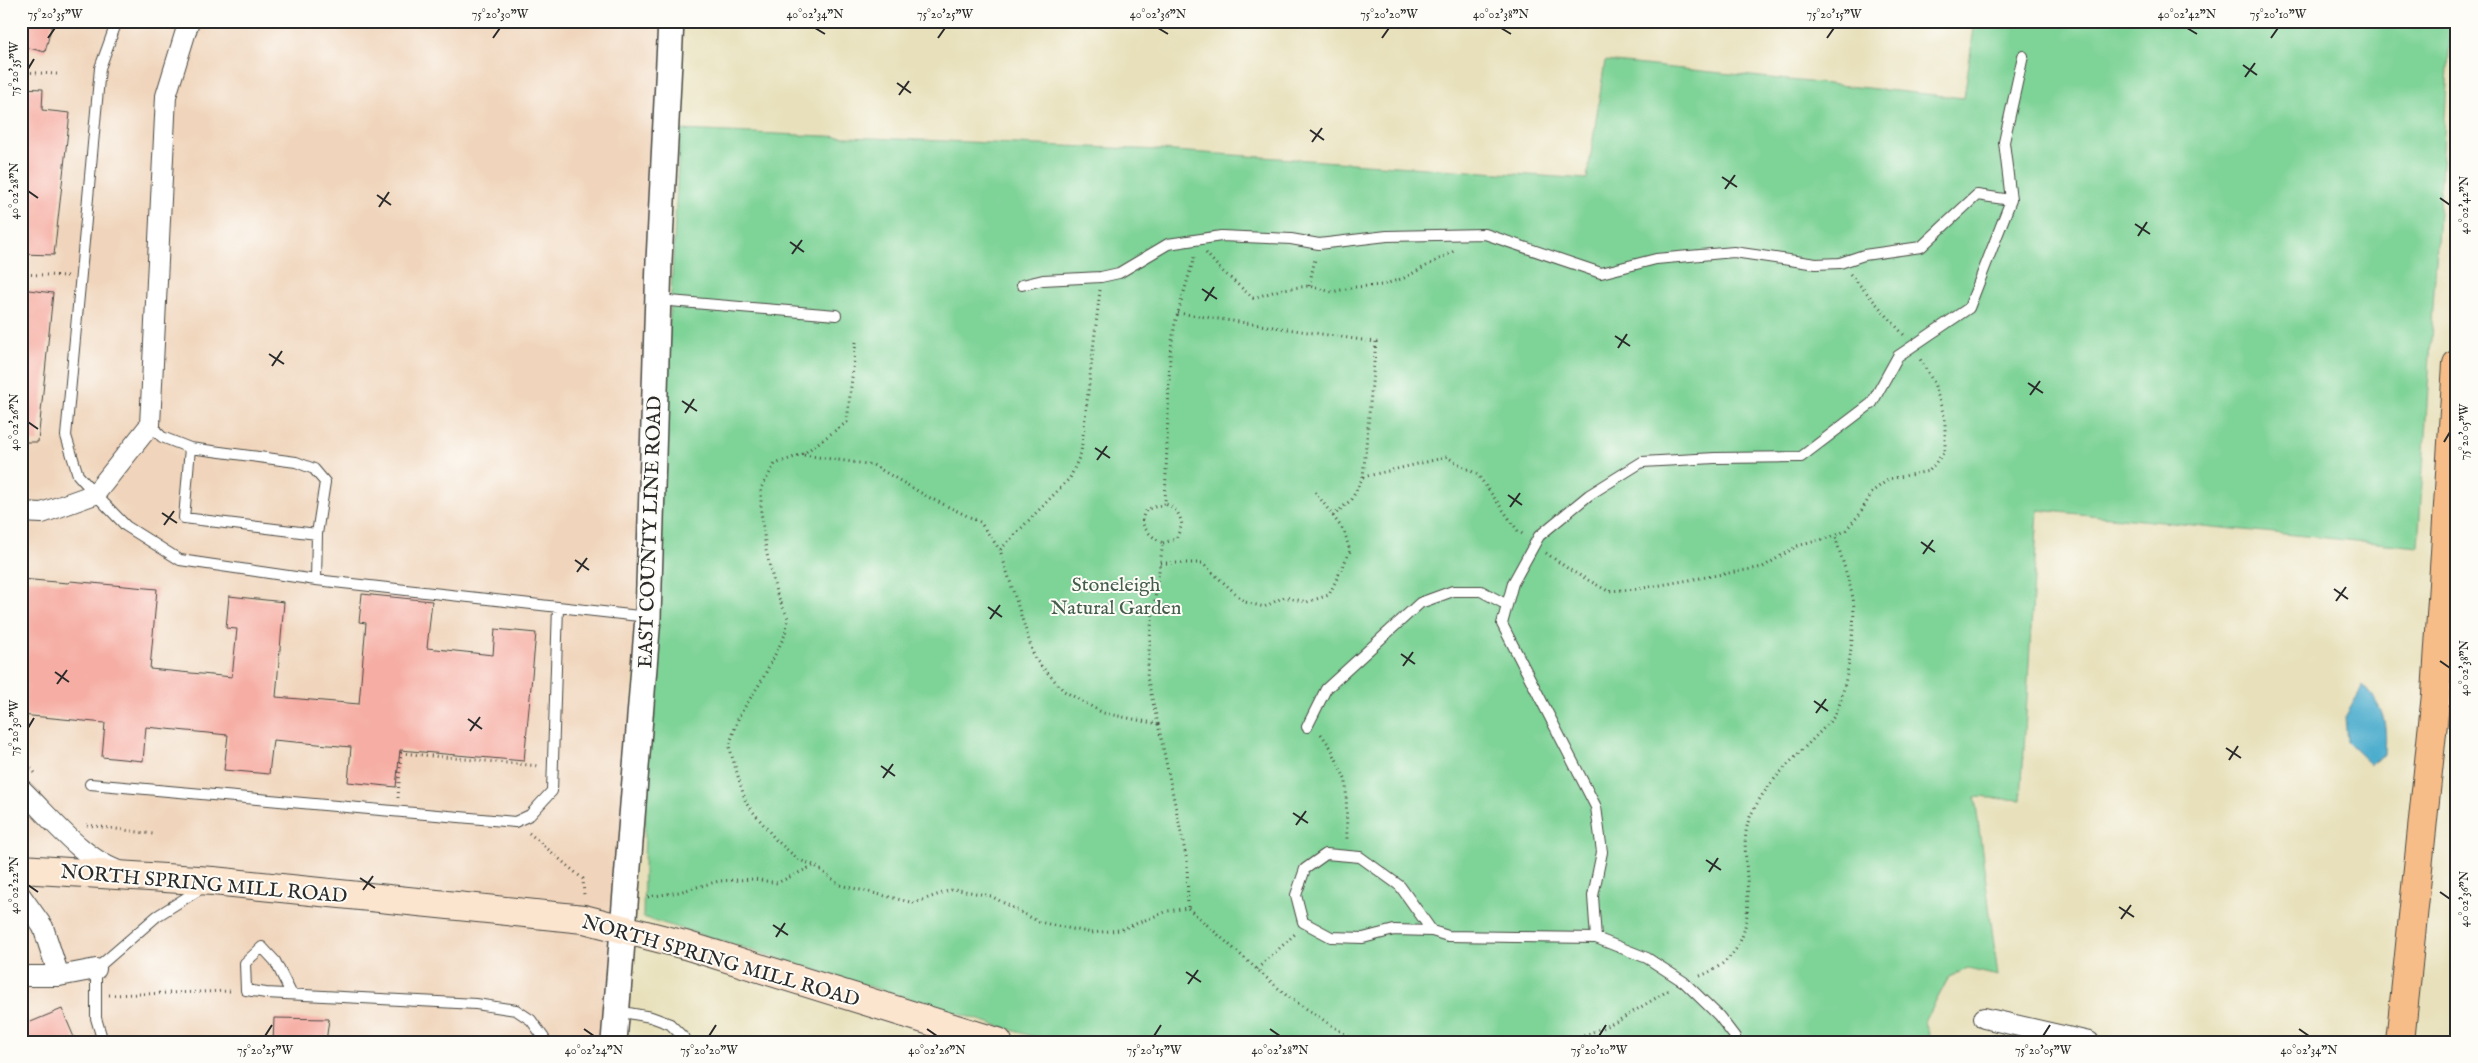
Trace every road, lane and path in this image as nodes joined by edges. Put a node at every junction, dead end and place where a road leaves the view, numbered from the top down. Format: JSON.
{"nodes":[{"id":1,"x":117,"y":21,"type":"edge"},
{"id":2,"x":189,"y":21,"type":"edge"},
{"id":3,"x":671,"y":21,"type":"edge"},
{"id":4,"x":2023,"y":56,"type":"dead end"},
{"id":5,"x":21,"y":72,"type":"edge"},
{"id":6,"x":56,"y":74,"type":"dead end"},
{"id":7,"x":2011,"y":200,"type":"junction"},
{"id":8,"x":1485,"y":234,"type":"junction"},
{"id":9,"x":1319,"y":244,"type":"junction"},
{"id":10,"x":1840,"y":263,"type":"junction"},
{"id":11,"x":21,"y":274,"type":"edge"},
{"id":12,"x":81,"y":277,"type":"junction"},
{"id":13,"x":1101,"y":277,"type":"junction"},
{"id":14,"x":1022,"y":285,"type":"dead end"},
{"id":15,"x":1309,"y":286,"type":"junction"},
{"id":16,"x":658,"y":300,"type":"junction"},
{"id":17,"x":1178,"y":313,"type":"junction"},
{"id":18,"x":836,"y":315,"type":"dead end"},
{"id":19,"x":856,"y":342,"type":"dead end"},
{"id":20,"x":1913,"y":346,"type":"junction"},
{"id":21,"x":2457,"y":364,"type":"edge"},
{"id":22,"x":2455,"y":411,"type":"edge"},
{"id":23,"x":150,"y":425,"type":"junction"},
{"id":24,"x":190,"y":448,"type":"junction"},
{"id":25,"x":803,"y":454,"type":"junction"},
{"id":26,"x":1363,"y":476,"type":"junction"},
{"id":27,"x":1313,"y":489,"type":"dead end"},
{"id":28,"x":95,"y":494,"type":"junction"},
{"id":29,"x":1165,"y":504,"type":"junction"},
{"id":30,"x":21,"y":512,"type":"edge"},
{"id":31,"x":1333,"y":516,"type":"junction"},
{"id":32,"x":317,"y":534,"type":"junction"},
{"id":33,"x":1835,"y":536,"type":"junction"},
{"id":34,"x":1163,"y":543,"type":"junction"},
{"id":35,"x":1534,"y":544,"type":"junction"},
{"id":36,"x":1000,"y":550,"type":"junction"},
{"id":37,"x":1161,"y":563,"type":"junction"},
{"id":38,"x":316,"y":580,"type":"junction"},
{"id":39,"x":1507,"y":605,"type":"junction"},
{"id":40,"x":558,"y":607,"type":"junction"},
{"id":41,"x":648,"y":617,"type":"junction"},
{"id":42,"x":2446,"y":694,"type":"edge"},
{"id":43,"x":1158,"y":724,"type":"junction"},
{"id":44,"x":1312,"y":727,"type":"joint"},
{"id":45,"x":21,"y":757,"type":"edge"},
{"id":46,"x":552,"y":767,"type":"junction"},
{"id":47,"x":37,"y":775,"type":"dead end"},
{"id":48,"x":90,"y":784,"type":"dead end"},
{"id":49,"x":21,"y":789,"type":"edge"},
{"id":50,"x":396,"y":811,"type":"junction"},
{"id":51,"x":515,"y":822,"type":"junction"},
{"id":52,"x":84,"y":825,"type":"dead end"},
{"id":53,"x":153,"y":834,"type":"dead end"},
{"id":54,"x":1342,"y":856,"type":"junction"},
{"id":55,"x":814,"y":865,"type":"junction"},
{"id":56,"x":21,"y":869,"type":"edge"},
{"id":57,"x":141,"y":877,"type":"junction"},
{"id":58,"x":213,"y":881,"type":"junction"},
{"id":59,"x":21,"y":896,"type":"edge"},
{"id":60,"x":624,"y":901,"type":"junction"},
{"id":61,"x":1188,"y":908,"type":"junction"},
{"id":62,"x":584,"y":919,"type":"junction"},
{"id":63,"x":1303,"y":922,"type":"junction"},
{"id":64,"x":622,"y":928,"type":"junction"},
{"id":65,"x":1432,"y":932,"type":"junction"},
{"id":66,"x":1596,"y":938,"type":"junction"},
{"id":67,"x":96,"y":969,"type":"junction"},
{"id":68,"x":1257,"y":969,"type":"junction"},
{"id":69,"x":21,"y":976,"type":"edge"},
{"id":70,"x":59,"y":976,"type":"junction"},
{"id":71,"x":1684,"y":982,"type":"junction"},
{"id":72,"x":246,"y":990,"type":"junction"},
{"id":73,"x":291,"y":994,"type":"junction"},
{"id":74,"x":97,"y":995,"type":"junction"},
{"id":75,"x":616,"y":1011,"type":"junction"},
{"id":76,"x":1984,"y":1018,"type":"dead end"},
{"id":77,"x":103,"y":1042,"type":"edge"},
{"id":78,"x":544,"y":1042,"type":"edge"},
{"id":79,"x":614,"y":1042,"type":"edge"},
{"id":80,"x":688,"y":1042,"type":"edge"},
{"id":81,"x":998,"y":1042,"type":"edge"},
{"id":82,"x":1357,"y":1042,"type":"edge"},
{"id":83,"x":1570,"y":1042,"type":"edge"},
{"id":84,"x":1734,"y":1042,"type":"edge"},
{"id":85,"x":2089,"y":1042,"type":"edge"},
{"id":86,"x":2400,"y":1042,"type":"edge"}],
"edges":[{"from":1,"to":12,"type":"lane"},
{"from":2,"to":23,"type":"street"},
{"from":3,"to":16,"type":"street","name":"EAST COUNTY LINE ROAD"},
{"from":4,"to":7,"type":"lane"},
{"from":5,"to":6,"type":"path"},
{"from":7,"to":10,"type":"lane"},
{"from":7,"to":20,"type":"lane"},
{"from":8,"to":9,"type":"lane"},
{"from":8,"to":10,"type":"lane"},
{"from":8,"to":15,"type":"path"},
{"from":9,"to":13,"type":"lane"},
{"from":9,"to":15,"type":"path"},
{"from":10,"to":20,"type":"path"},
{"from":11,"to":12,"type":"path"},
{"from":12,"to":28,"type":"lane"},
{"from":13,"to":14,"type":"lane"},
{"from":13,"to":36,"type":"path"},
{"from":15,"to":17,"type":"path"},
{"from":16,"to":18,"type":"lane"},
{"from":16,"to":41,"type":"street","name":"EAST COUNTY LINE ROAD"},
{"from":17,"to":26,"type":"path"},
{"from":17,"to":29,"type":"path"},
{"from":19,"to":25,"type":"path"},
{"from":20,"to":33,"type":"path"},
{"from":20,"to":35,"type":"lane"},
{"from":21,"to":22,"type":"main road"},
{"from":22,"to":42,"type":"main road"},
{"from":23,"to":24,"type":"lane"},
{"from":23,"to":28,"type":"street"},
{"from":24,"to":32,"type":"lane"},
{"from":24,"to":32,"type":"lane"},
{"from":25,"to":36,"type":"path"},
{"from":25,"to":55,"type":"path"},
{"from":26,"to":31,"type":"path"},
{"from":26,"to":35,"type":"path"},
{"from":27,"to":31,"type":"path"},
{"from":28,"to":30,"type":"street"},
{"from":28,"to":38,"type":"lane"},
{"from":29,"to":34,"type":"path"},
{"from":29,"to":34,"type":"path"},
{"from":31,"to":37,"type":"path"},
{"from":32,"to":38,"type":"lane"},
{"from":33,"to":35,"type":"path"},
{"from":33,"to":71,"type":"path"},
{"from":34,"to":37,"type":"path"},
{"from":35,"to":39,"type":"lane"},
{"from":36,"to":43,"type":"path"},
{"from":37,"to":43,"type":"path"},
{"from":38,"to":40,"type":"lane"},
{"from":39,"to":44,"type":"lane"},
{"from":39,"to":66,"type":"lane"},
{"from":40,"to":41,"type":"lane"},
{"from":40,"to":46,"type":"lane"},
{"from":41,"to":60,"type":"street","name":"EAST COUNTY LINE ROAD"},
{"from":42,"to":86,"type":"main road"},
{"from":43,"to":61,"type":"path"},
{"from":44,"to":54,"type":"path"},
{"from":45,"to":47,"type":"path"},
{"from":46,"to":50,"type":"path"},
{"from":46,"to":51,"type":"lane"},
{"from":48,"to":50,"type":"lane"},
{"from":49,"to":57,"type":"street"},
{"from":50,"to":51,"type":"lane"},
{"from":51,"to":62,"type":"path"},
{"from":52,"to":53,"type":"path"},
{"from":54,"to":63,"type":"lane"},
{"from":54,"to":65,"type":"lane"},
{"from":55,"to":60,"type":"path"},
{"from":55,"to":61,"type":"path"},
{"from":56,"to":57,"type":"main road","name":"NORTH SPRING MILL ROAD"},
{"from":57,"to":58,"type":"main road","name":"NORTH SPRING MILL ROAD"},
{"from":58,"to":62,"type":"main road","name":"NORTH SPRING MILL ROAD"},
{"from":58,"to":67,"type":"lane"},
{"from":59,"to":70,"type":"street"},
{"from":60,"to":64,"type":"street","name":"EAST COUNTY LINE ROAD"},
{"from":61,"to":68,"type":"path"},
{"from":62,"to":64,"type":"main road","name":"NORTH SPRING MILL ROAD"},
{"from":63,"to":65,"type":"lane"},
{"from":63,"to":68,"type":"path"},
{"from":64,"to":75,"type":"street","name":"EAST COUNTY LINE ROAD"},
{"from":64,"to":81,"type":"main road","name":"NORTH SPRING MILL ROAD"},
{"from":65,"to":66,"type":"lane"},
{"from":66,"to":71,"type":"lane"},
{"from":67,"to":70,"type":"street"},
{"from":67,"to":74,"type":"lane"},
{"from":68,"to":82,"type":"path"},
{"from":69,"to":70,"type":"street"},
{"from":71,"to":83,"type":"path"},
{"from":71,"to":84,"type":"lane"},
{"from":72,"to":73,"type":"lane"},
{"from":72,"to":73,"type":"lane"},
{"from":72,"to":74,"type":"path"},
{"from":73,"to":78,"type":"lane"},
{"from":74,"to":77,"type":"lane"},
{"from":75,"to":79,"type":"street","name":"EAST COUNTY LINE ROAD"},
{"from":75,"to":80,"type":"lane"},
{"from":76,"to":85,"type":"street"}]}
